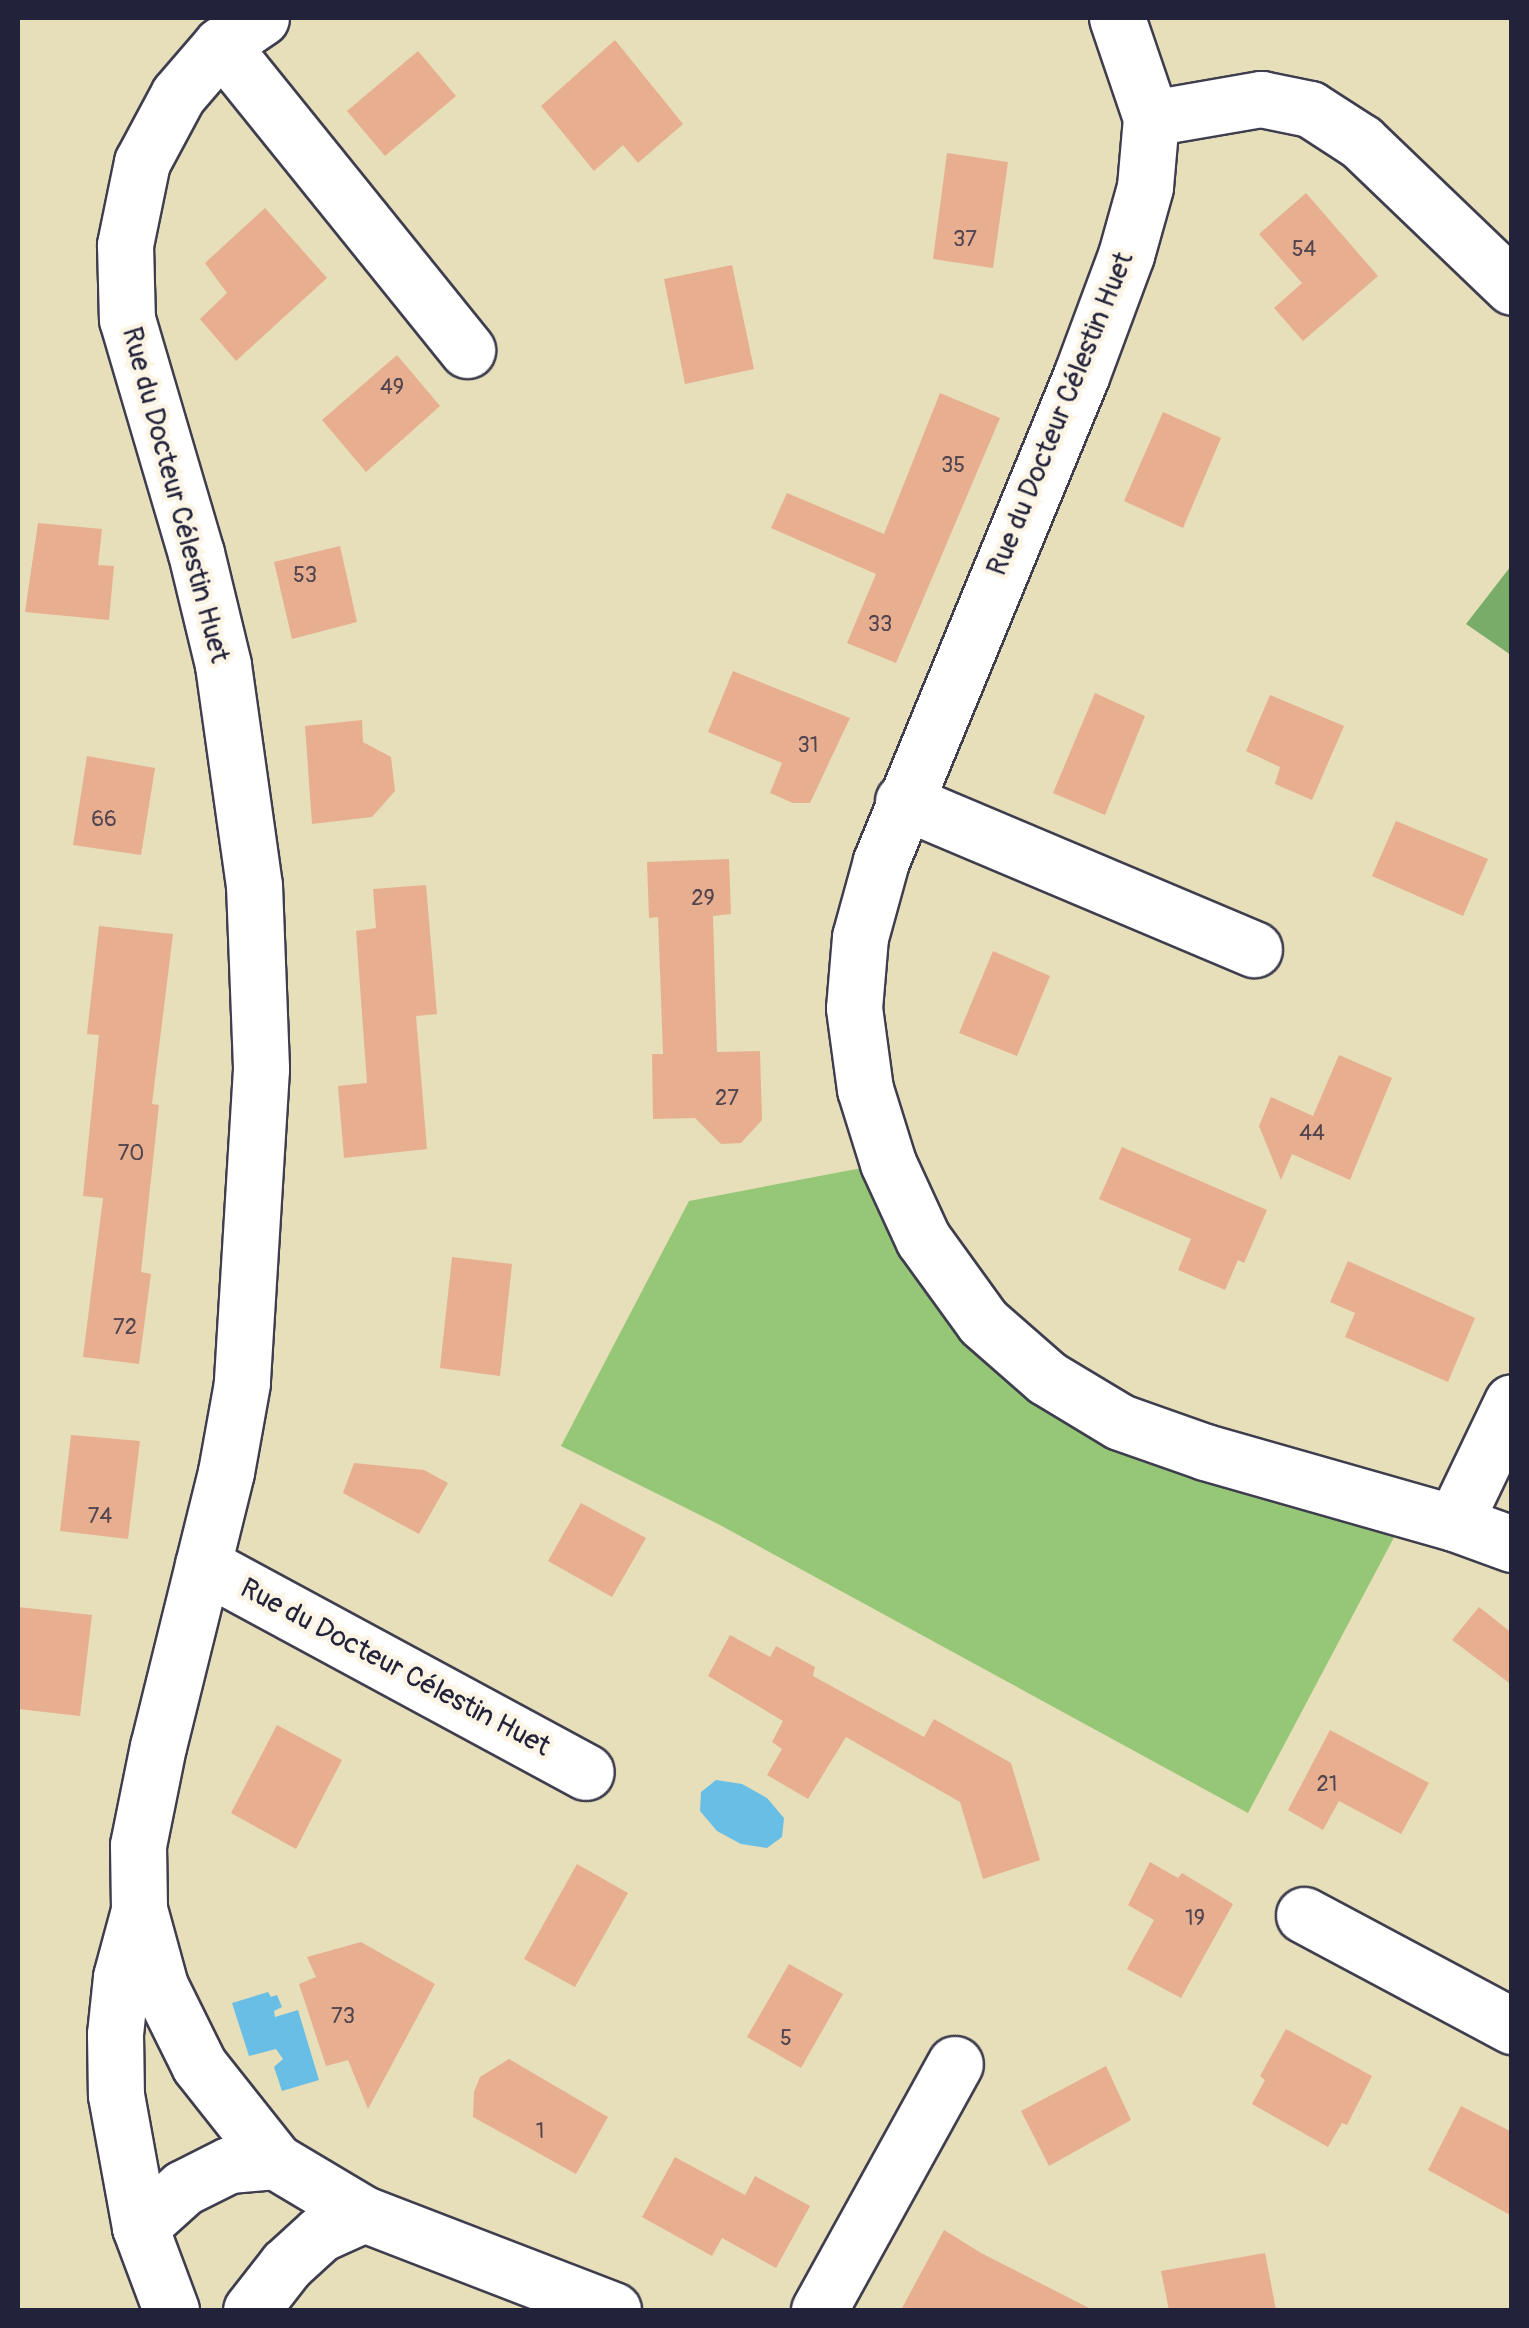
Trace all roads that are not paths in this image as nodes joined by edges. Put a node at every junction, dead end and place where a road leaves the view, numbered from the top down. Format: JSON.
{"nodes":[{"id":1,"x":1117,"y":18,"type":"edge"},
{"id":2,"x":241,"y":32,"type":"edge"},
{"id":3,"x":1151,"y":118,"type":"junction"},
{"id":4,"x":1512,"y":287,"type":"edge"},
{"id":5,"x":467,"y":350,"type":"dead end"},
{"id":6,"x":902,"y":800,"type":"junction"},
{"id":7,"x":1254,"y":949,"type":"dead end"},
{"id":8,"x":1512,"y":1402,"type":"edge"},
{"id":9,"x":1454,"y":1523,"type":"junction"},
{"id":10,"x":1512,"y":1544,"type":"edge"},
{"id":11,"x":204,"y":1565,"type":"junction"},
{"id":12,"x":586,"y":1772,"type":"dead end"},
{"id":13,"x":139,"y":1908,"type":"junction"},
{"id":14,"x":1304,"y":1915,"type":"dead end"},
{"id":15,"x":1512,"y":2026,"type":"edge"},
{"id":16,"x":955,"y":2064,"type":"dead end"},
{"id":17,"x":274,"y":2162,"type":"junction"},
{"id":18,"x":364,"y":2214,"type":"junction"},
{"id":19,"x":140,"y":2227,"type":"junction"},
{"id":20,"x":171,"y":2310,"type":"edge"},
{"id":21,"x":251,"y":2310,"type":"edge"},
{"id":22,"x":612,"y":2310,"type":"edge"},
{"id":23,"x":819,"y":2310,"type":"edge"}],
"edges":[{"from":1,"to":3,"type":"street","name":"Rue du Docteur Célestin Huet"},
{"from":2,"to":5,"type":"street","name":"Rue du Docteur Célestin Huet"},
{"from":2,"to":11,"type":"street","name":"Rue du Docteur Célestin Huet"},
{"from":3,"to":4,"type":"street"},
{"from":3,"to":6,"type":"street","name":"Rue du Docteur Célestin Huet"},
{"from":6,"to":7,"type":"street"},
{"from":6,"to":9,"type":"street","name":"Rue du Docteur Célestin Huet"},
{"from":8,"to":9,"type":"street"},
{"from":9,"to":10,"type":"street","name":"Rue du Docteur Célestin Huet"},
{"from":11,"to":12,"type":"street","name":"Rue du Docteur Célestin Huet"},
{"from":11,"to":13,"type":"street","name":"Rue du Docteur Célestin Huet"},
{"from":13,"to":17,"type":"street","name":"Rue du Docteur Célestin Huet"},
{"from":13,"to":19,"type":"street","name":"Rue du Docteur Célestin Huet"},
{"from":14,"to":15,"type":"street"},
{"from":16,"to":23,"type":"street"},
{"from":17,"to":18,"type":"street","name":"Rue du Docteur Célestin Huet"},
{"from":17,"to":19,"type":"street"},
{"from":18,"to":21,"type":"street"},
{"from":18,"to":22,"type":"street","name":"Rue du Docteur Célestin Huet"},
{"from":19,"to":20,"type":"street","name":"Rue du Docteur Célestin Huet"}]}
